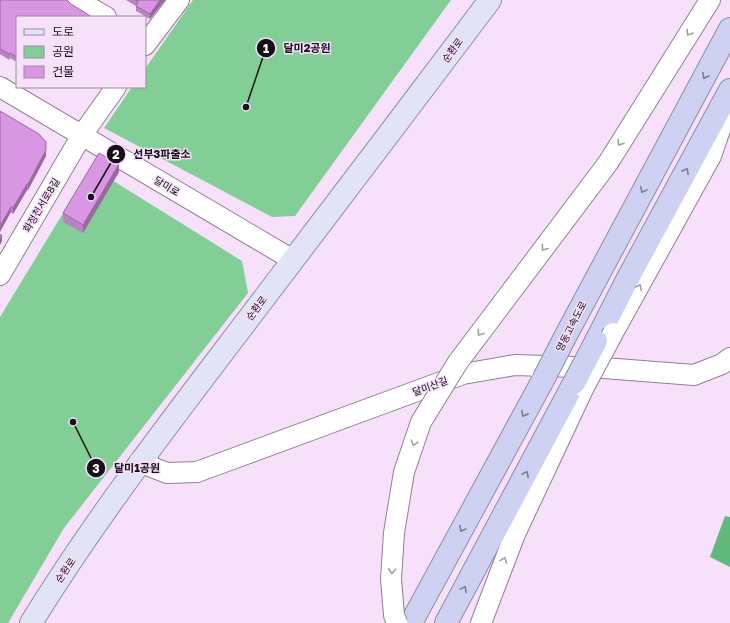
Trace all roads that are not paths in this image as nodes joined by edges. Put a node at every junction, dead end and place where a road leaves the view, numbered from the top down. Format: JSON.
{"nodes":[{"id":1,"x":77,"y":0,"type":"edge"},
{"id":2,"x":179,"y":0,"type":"edge"},
{"id":3,"x":490,"y":0,"type":"edge"},
{"id":4,"x":710,"y":0,"type":"edge"},
{"id":5,"x":104,"y":16,"type":"edge"},
{"id":6,"x":730,"y":29,"type":"edge"},
{"id":7,"x":146,"y":42,"type":"edge"},
{"id":8,"x":0,"y":87,"type":"edge"},
{"id":9,"x":115,"y":88,"type":"edge"},
{"id":10,"x":730,"y":90,"type":"edge"},
{"id":11,"x":730,"y":101,"type":"edge"},
{"id":12,"x":82,"y":135,"type":"junction"},
{"id":13,"x":293,"y":260,"type":"junction"},
{"id":14,"x":0,"y":275,"type":"edge"},
{"id":15,"x":605,"y":337,"type":"junction"},
{"id":16,"x":730,"y":358,"type":"edge"},
{"id":17,"x":579,"y":385,"type":"junction"},
{"id":18,"x":139,"y":462,"type":"junction"},
{"id":19,"x":31,"y":623,"type":"edge"},
{"id":20,"x":397,"y":623,"type":"edge"},
{"id":21,"x":411,"y":623,"type":"edge"},
{"id":22,"x":446,"y":623,"type":"edge"},
{"id":23,"x":481,"y":623,"type":"edge"}],
"edges":[{"from":1,"to":5,"type":"street"},
{"from":2,"to":7,"type":"street"},
{"from":3,"to":13,"type":"main road","name":"순환로"},
{"from":4,"to":20,"type":"street","one_way":true,"bridge":true},
{"from":6,"to":21,"type":"highway","name":"영동고속도로","one_way":true,"bridge":true},
{"from":8,"to":12,"type":"street","name":"달미로"},
{"from":9,"to":12,"type":"street","name":"화정천서로8길"},
{"from":15,"to":10,"type":"highway","one_way":true},
{"from":15,"to":11,"type":"street","one_way":true},
{"from":12,"to":13,"type":"street","name":"달미로"},
{"from":12,"to":14,"type":"street","name":"화정천서로8길"},
{"from":13,"to":18,"type":"main road","name":"순환로"},
{"from":15,"to":17,"type":"highway","bridge":true},
{"from":16,"to":18,"type":"street","name":"달미산길"},
{"from":22,"to":17,"type":"highway","one_way":true},
{"from":23,"to":17,"type":"street","one_way":true},
{"from":18,"to":19,"type":"main road","name":"순환로"}]}
